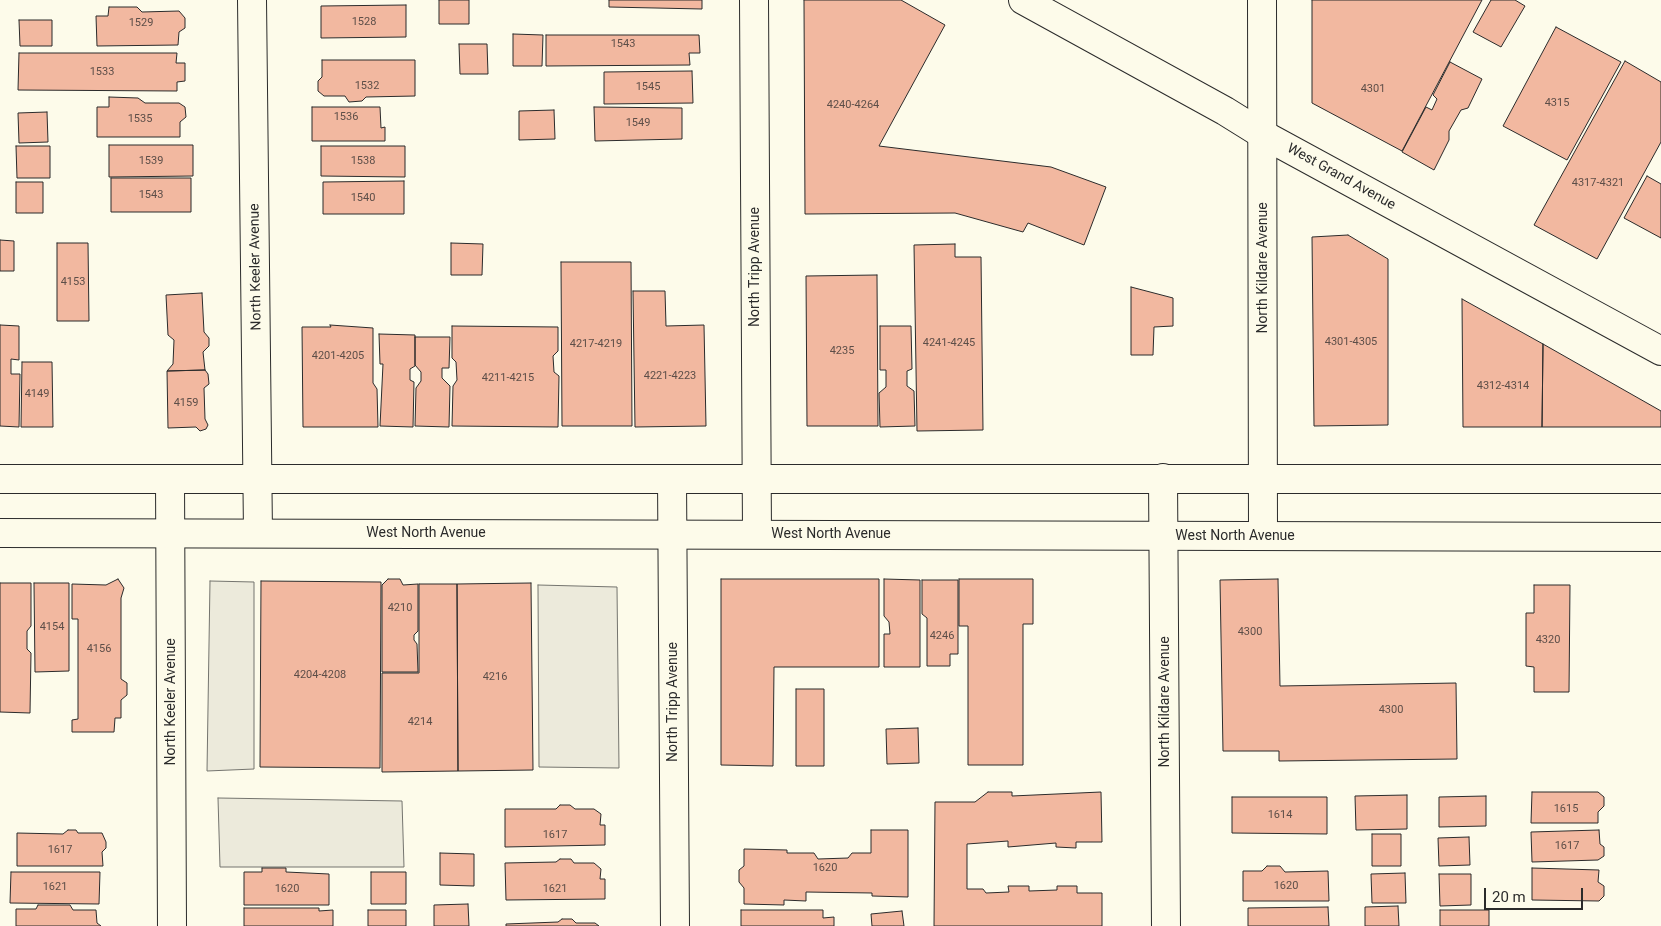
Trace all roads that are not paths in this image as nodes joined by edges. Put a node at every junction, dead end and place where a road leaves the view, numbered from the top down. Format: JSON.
{"nodes":[{"id":1,"x":252,"y":0,"type":"edge"},
{"id":2,"x":754,"y":0,"type":"edge"},
{"id":3,"x":1023,"y":0,"type":"edge"},
{"id":4,"x":1262,"y":0,"type":"edge"},
{"id":5,"x":1262,"y":134,"type":"junction"},
{"id":6,"x":1661,"y":351,"type":"edge"},
{"id":7,"x":672,"y":478,"type":"junction"},
{"id":8,"x":1163,"y":478,"type":"junction"},
{"id":9,"x":1263,"y":478,"type":"junction"},
{"id":10,"x":1661,"y":478,"type":"edge"},
{"id":11,"x":0,"y":479,"type":"edge"},
{"id":12,"x":170,"y":479,"type":"junction"},
{"id":13,"x":257,"y":479,"type":"junction"},
{"id":14,"x":756,"y":479,"type":"junction"},
{"id":15,"x":0,"y":533,"type":"edge"},
{"id":16,"x":170,"y":533,"type":"junction"},
{"id":17,"x":258,"y":533,"type":"junction"},
{"id":18,"x":757,"y":533,"type":"junction"},
{"id":19,"x":673,"y":534,"type":"junction"},
{"id":20,"x":1164,"y":536,"type":"junction"},
{"id":21,"x":1263,"y":536,"type":"junction"},
{"id":22,"x":1661,"y":537,"type":"edge"},
{"id":23,"x":172,"y":926,"type":"edge"},
{"id":24,"x":674,"y":926,"type":"edge"},
{"id":25,"x":1166,"y":926,"type":"edge"}],
"edges":[{"from":1,"to":13,"type":"main road","name":"North Keeler Avenue"},
{"from":2,"to":14,"type":"main road","name":"North Tripp Avenue"},
{"from":3,"to":5,"type":"main road","name":"West Grand Avenue"},
{"from":4,"to":5,"type":"main road","name":"North Kildare Avenue"},
{"from":5,"to":6,"type":"main road","name":"West Grand Avenue"},
{"from":5,"to":9,"type":"main road","name":"North Kildare Avenue"},
{"from":7,"to":13,"type":"main road"},
{"from":7,"to":14,"type":"main road"},
{"from":7,"to":19,"type":"main road","name":"North Tripp Avenue"},
{"from":8,"to":9,"type":"main road"},
{"from":8,"to":14,"type":"main road"},
{"from":8,"to":20,"type":"main road","name":"North Kildare Avenue"},
{"from":9,"to":10,"type":"main road"},
{"from":9,"to":21,"type":"main road","name":"North Kildare Avenue"},
{"from":11,"to":12,"type":"main road"},
{"from":12,"to":13,"type":"main road"},
{"from":12,"to":16,"type":"main road","name":"North Keeler Avenue"},
{"from":13,"to":17,"type":"main road","name":"North Keeler Avenue"},
{"from":14,"to":18,"type":"main road","name":"North Tripp Avenue"},
{"from":15,"to":16,"type":"main road","name":"West North Avenue"},
{"from":16,"to":17,"type":"main road","name":"West North Avenue"},
{"from":16,"to":23,"type":"main road","name":"North Keeler Avenue"},
{"from":17,"to":19,"type":"main road","name":"West North Avenue"},
{"from":18,"to":19,"type":"main road","name":"West North Avenue"},
{"from":18,"to":20,"type":"main road","name":"West North Avenue"},
{"from":19,"to":24,"type":"main road","name":"North Tripp Avenue"},
{"from":20,"to":21,"type":"main road","name":"West North Avenue"},
{"from":20,"to":25,"type":"main road","name":"North Kildare Avenue"},
{"from":21,"to":22,"type":"main road","name":"West North Avenue"}]}
